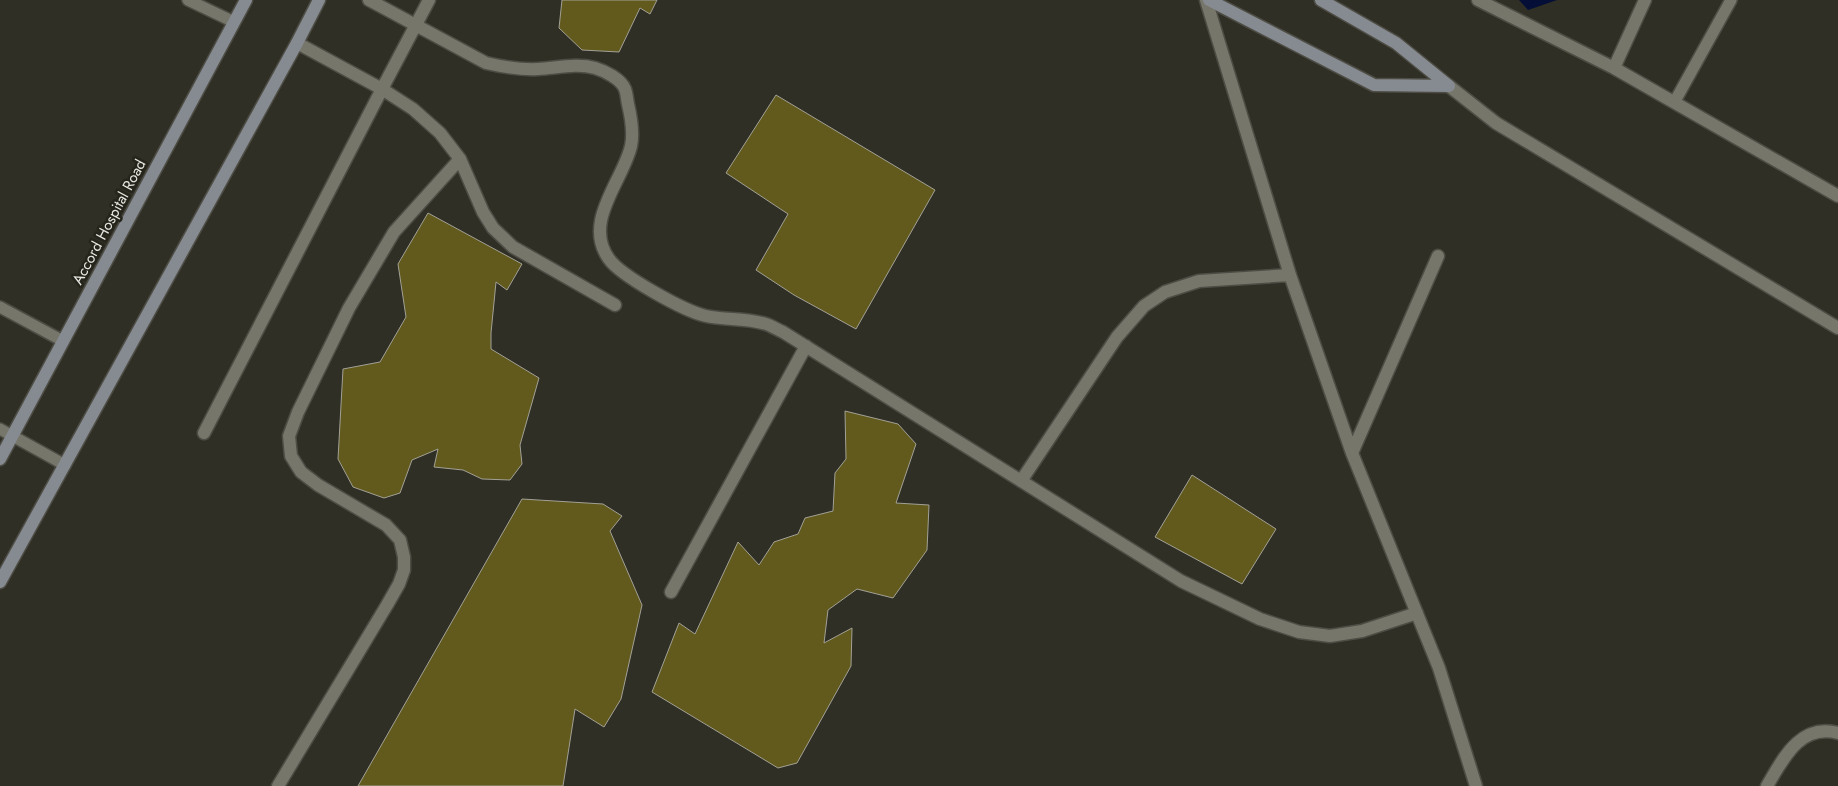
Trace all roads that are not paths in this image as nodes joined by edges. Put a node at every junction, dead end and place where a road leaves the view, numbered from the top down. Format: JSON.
{"nodes":[{"id":1,"x":188,"y":0,"type":"edge"},
{"id":2,"x":246,"y":0,"type":"edge"},
{"id":3,"x":319,"y":0,"type":"edge"},
{"id":4,"x":369,"y":0,"type":"edge"},
{"id":5,"x":429,"y":0,"type":"edge"},
{"id":6,"x":1208,"y":0,"type":"edge"},
{"id":7,"x":1321,"y":0,"type":"edge"},
{"id":8,"x":1478,"y":0,"type":"edge"},
{"id":9,"x":1645,"y":0,"type":"edge"},
{"id":10,"x":1731,"y":0,"type":"edge"},
{"id":11,"x":234,"y":22,"type":"junction"},
{"id":12,"x":414,"y":26,"type":"junction"},
{"id":13,"x":297,"y":43,"type":"junction"},
{"id":14,"x":1614,"y":68,"type":"junction"},
{"id":15,"x":1449,"y":86,"type":"junction"},
{"id":16,"x":382,"y":89,"type":"junction"},
{"id":17,"x":1674,"y":101,"type":"junction"},
{"id":18,"x":460,"y":159,"type":"junction"},
{"id":19,"x":1838,"y":196,"type":"edge"},
{"id":20,"x":1438,"y":256,"type":"dead end"},
{"id":21,"x":1290,"y":275,"type":"junction"},
{"id":22,"x":615,"y":305,"type":"dead end"},
{"id":23,"x":0,"y":307,"type":"edge"},
{"id":24,"x":1838,"y":328,"type":"edge"},
{"id":25,"x":63,"y":341,"type":"junction"},
{"id":26,"x":806,"y":346,"type":"junction"},
{"id":27,"x":0,"y":429,"type":"edge"},
{"id":28,"x":204,"y":433,"type":"dead end"},
{"id":29,"x":12,"y":435,"type":"junction"},
{"id":30,"x":1352,"y":453,"type":"junction"},
{"id":31,"x":0,"y":459,"type":"edge"},
{"id":32,"x":65,"y":465,"type":"junction"},
{"id":33,"x":1021,"y":481,"type":"junction"},
{"id":34,"x":0,"y":582,"type":"edge"},
{"id":35,"x":671,"y":592,"type":"dead end"},
{"id":36,"x":1417,"y":613,"type":"junction"},
{"id":37,"x":1838,"y":733,"type":"edge"},
{"id":38,"x":278,"y":786,"type":"edge"},
{"id":39,"x":1476,"y":786,"type":"edge"},
{"id":40,"x":1766,"y":786,"type":"edge"}],
"edges":[{"from":1,"to":11,"type":"lane"},
{"from":2,"to":11,"type":"street","name":"Accord Hospital Road"},
{"from":3,"to":13,"type":"street"},
{"from":4,"to":12,"type":"street"},
{"from":5,"to":12,"type":"street"},
{"from":6,"to":15,"type":"street"},
{"from":6,"to":21,"type":"street"},
{"from":7,"to":15,"type":"street"},
{"from":8,"to":14,"type":"street"},
{"from":9,"to":14,"type":"street"},
{"from":10,"to":17,"type":"lane"},
{"from":11,"to":25,"type":"street","name":"Accord Hospital Road"},
{"from":12,"to":16,"type":"street"},
{"from":12,"to":26,"type":"street"},
{"from":13,"to":16,"type":"street"},
{"from":13,"to":32,"type":"street"},
{"from":14,"to":17,"type":"street"},
{"from":15,"to":24,"type":"street"},
{"from":16,"to":18,"type":"street"},
{"from":16,"to":28,"type":"street"},
{"from":17,"to":19,"type":"street"},
{"from":18,"to":22,"type":"street"},
{"from":18,"to":38,"type":"street"},
{"from":20,"to":30,"type":"street"},
{"from":21,"to":30,"type":"street"},
{"from":21,"to":33,"type":"street"},
{"from":23,"to":25,"type":"lane"},
{"from":25,"to":29,"type":"street","name":"Accord Hospital Road"},
{"from":26,"to":33,"type":"street"},
{"from":26,"to":35,"type":"street"},
{"from":27,"to":29,"type":"lane"},
{"from":29,"to":31,"type":"street","name":"Accord Hospital Road"},
{"from":29,"to":32,"type":"lane"},
{"from":30,"to":36,"type":"street"},
{"from":32,"to":34,"type":"street"},
{"from":33,"to":36,"type":"street"},
{"from":36,"to":39,"type":"street"},
{"from":37,"to":40,"type":"street"}]}
